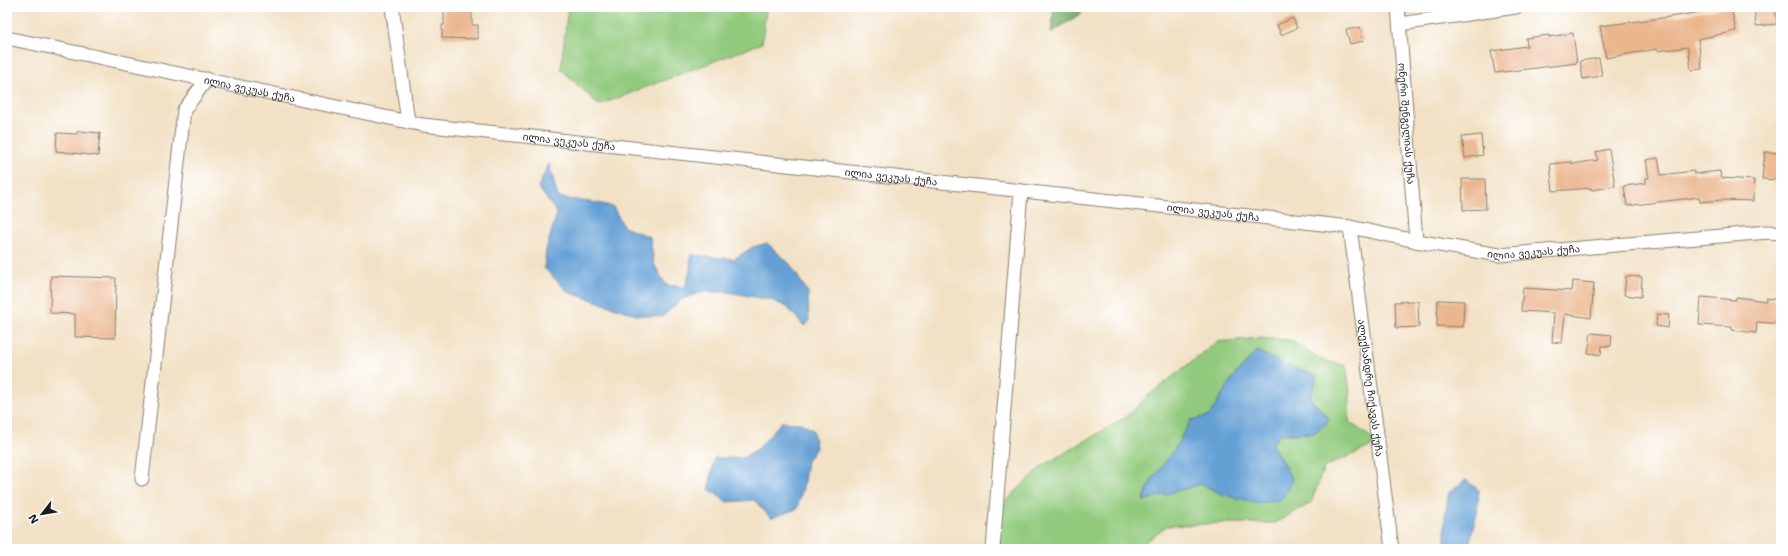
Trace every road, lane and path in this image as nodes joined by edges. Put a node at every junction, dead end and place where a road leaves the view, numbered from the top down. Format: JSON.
{"nodes":[{"id":1,"x":392,"y":7,"type":"edge"},
{"id":2,"x":1398,"y":7,"type":"edge"},
{"id":3,"x":1516,"y":7,"type":"edge"},
{"id":4,"x":1400,"y":24,"type":"junction"},
{"id":5,"x":7,"y":38,"type":"edge"},
{"id":6,"x":206,"y":79,"type":"junction"},
{"id":7,"x":408,"y":122,"type":"junction"},
{"id":8,"x":1021,"y":191,"type":"junction"},
{"id":9,"x":1350,"y":227,"type":"junction"},
{"id":10,"x":1781,"y":233,"type":"edge"},
{"id":11,"x":1416,"y":240,"type":"junction"},
{"id":12,"x":142,"y":479,"type":"dead end"},
{"id":13,"x":993,"y":549,"type":"edge"},
{"id":14,"x":1392,"y":549,"type":"edge"}],
"edges":[{"from":1,"to":7,"type":"street"},
{"from":2,"to":4,"type":"street","name":"ონერი შენგელიას ქუჩა"},
{"from":3,"to":4,"type":"street"},
{"from":4,"to":11,"type":"street","name":"ონერი შენგელიას ქუჩა"},
{"from":5,"to":6,"type":"street","name":"ილია ვეკუას ქუჩა"},
{"from":6,"to":7,"type":"street","name":"ილია ვეკუას ქუჩა"},
{"from":6,"to":12,"type":"street"},
{"from":7,"to":8,"type":"street","name":"ილია ვეკუას ქუჩა"},
{"from":8,"to":9,"type":"street","name":"ილია ვეკუას ქუჩა"},
{"from":8,"to":13,"type":"street"},
{"from":9,"to":11,"type":"street","name":"ილია ვეკუას ქუჩა"},
{"from":9,"to":14,"type":"street","name":"ალექსანდრე ჩიქავას ქუჩა"},
{"from":10,"to":11,"type":"street","name":"ილია ვეკუას ქუჩა"}]}
